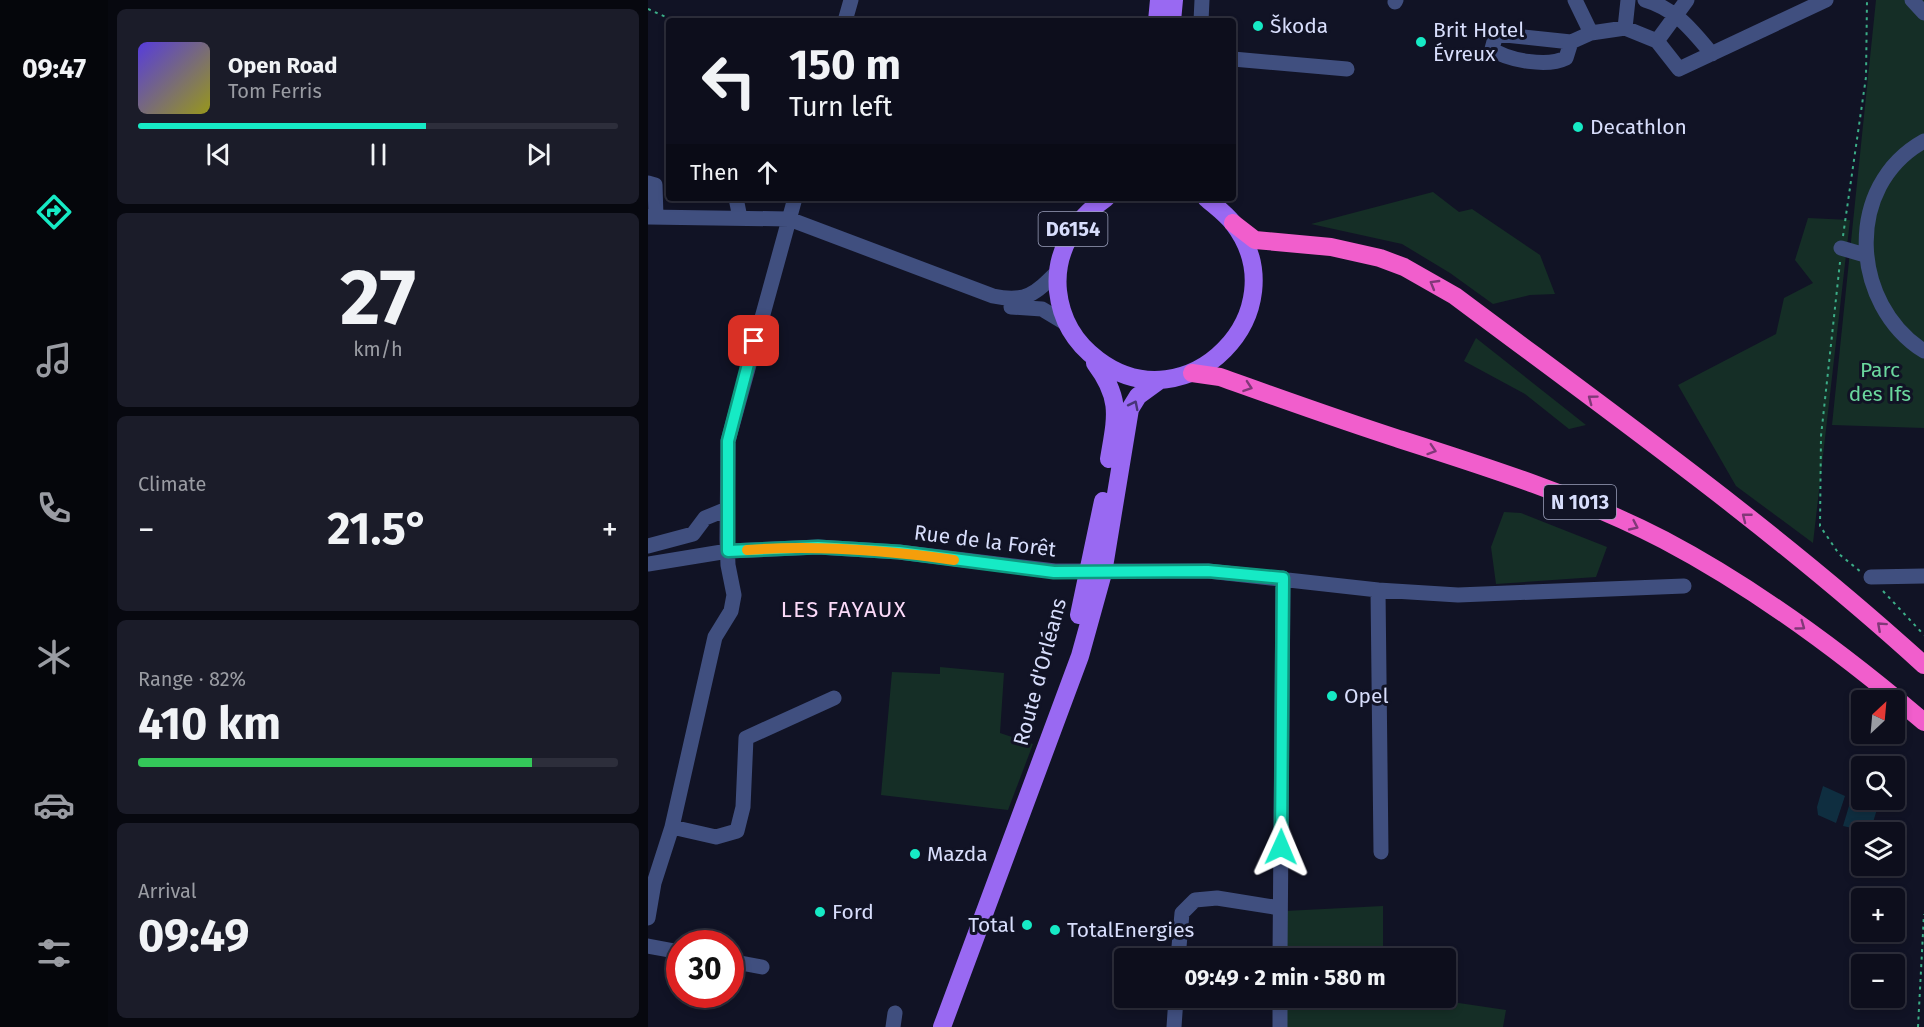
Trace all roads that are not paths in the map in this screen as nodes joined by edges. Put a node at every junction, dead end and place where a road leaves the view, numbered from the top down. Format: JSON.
{"nodes":[{"id":1,"x":851,"y":0,"type":"edge"},
{"id":2,"x":1159,"y":0,"type":"edge"},
{"id":3,"x":1174,"y":0,"type":"edge"},
{"id":4,"x":1202,"y":0,"type":"edge"},
{"id":5,"x":1578,"y":0,"type":"edge"},
{"id":6,"x":1628,"y":0,"type":"edge"},
{"id":7,"x":1645,"y":0,"type":"edge"},
{"id":8,"x":1687,"y":0,"type":"edge"},
{"id":9,"x":1826,"y":0,"type":"edge"},
{"id":10,"x":1912,"y":0,"type":"edge"},
{"id":11,"x":1924,"y":13,"type":"edge"},
{"id":12,"x":1677,"y":15,"type":"junction"},
{"id":13,"x":846,"y":18,"type":"edge"},
{"id":14,"x":1157,"y":18,"type":"edge"},
{"id":15,"x":1172,"y":18,"type":"edge"},
{"id":16,"x":1201,"y":18,"type":"edge"},
{"id":17,"x":1625,"y":28,"type":"junction"},
{"id":18,"x":1591,"y":33,"type":"junction"},
{"id":19,"x":1657,"y":41,"type":"junction"},
{"id":20,"x":1571,"y":42,"type":"dead end"},
{"id":21,"x":1712,"y":54,"type":"junction"},
{"id":22,"x":1236,"y":59,"type":"edge"},
{"id":23,"x":1347,"y":69,"type":"dead end"},
{"id":24,"x":1924,"y":141,"type":"edge"},
{"id":25,"x":648,"y":183,"type":"edge"},
{"id":26,"x":737,"y":201,"type":"edge"},
{"id":27,"x":794,"y":201,"type":"edge"},
{"id":28,"x":1102,"y":201,"type":"edge"},
{"id":29,"x":1208,"y":201,"type":"edge"},
{"id":30,"x":652,"y":217,"type":"edge"},
{"id":31,"x":740,"y":218,"type":"junction"},
{"id":32,"x":789,"y":219,"type":"junction"},
{"id":33,"x":1233,"y":223,"type":"junction"},
{"id":34,"x":1841,"y":248,"type":"road end"},
{"id":35,"x":1865,"y":255,"type":"junction"},
{"id":36,"x":1058,"y":271,"type":"junction"},
{"id":37,"x":962,"y":282,"type":"junction"},
{"id":38,"x":1067,"y":324,"type":"junction"},
{"id":39,"x":1087,"y":351,"type":"junction"},
{"id":40,"x":1924,"y":351,"type":"edge"},
{"id":41,"x":1192,"y":373,"type":"junction"},
{"id":42,"x":1160,"y":380,"type":"junction"},
{"id":43,"x":727,"y":509,"type":"junction"},
{"id":44,"x":648,"y":546,"type":"edge"},
{"id":45,"x":728,"y":551,"type":"junction"},
{"id":46,"x":648,"y":564,"type":"edge"},
{"id":47,"x":1096,"y":573,"type":"junction"},
{"id":48,"x":1924,"y":576,"type":"edge"},
{"id":49,"x":1283,"y":578,"type":"junction"},
{"id":50,"x":1871,"y":578,"type":"road end"},
{"id":51,"x":1684,"y":586,"type":"dead end"},
{"id":52,"x":1378,"y":590,"type":"junction"},
{"id":53,"x":1924,"y":665,"type":"edge"},
{"id":54,"x":834,"y":698,"type":"dead end"},
{"id":55,"x":1924,"y":722,"type":"edge"},
{"id":56,"x":672,"y":827,"type":"junction"},
{"id":57,"x":1381,"y":852,"type":"dead end"},
{"id":58,"x":1280,"y":908,"type":"junction"},
{"id":59,"x":648,"y":918,"type":"edge"},
{"id":60,"x":648,"y":946,"type":"edge"},
{"id":61,"x":1179,"y":948,"type":"edge"},
{"id":62,"x":1280,"y":948,"type":"edge"},
{"id":63,"x":666,"y":949,"type":"edge"},
{"id":64,"x":744,"y":964,"type":"edge"},
{"id":65,"x":762,"y":967,"type":"dead end"},
{"id":66,"x":1175,"y":1008,"type":"edge"},
{"id":67,"x":1280,"y":1008,"type":"edge"},
{"id":68,"x":942,"y":1027,"type":"edge"},
{"id":69,"x":1174,"y":1027,"type":"edge"},
{"id":70,"x":1280,"y":1027,"type":"edge"}],
"edges":[{"from":1,"to":13,"type":"street"},
{"from":2,"to":14,"type":"main road"},
{"from":3,"to":15,"type":"main road"},
{"from":4,"to":16,"type":"street"},
{"from":5,"to":18,"type":"street"},
{"from":6,"to":17,"type":"street"},
{"from":7,"to":12,"type":"street"},
{"from":8,"to":12,"type":"street"},
{"from":9,"to":21,"type":"street"},
{"from":10,"to":11,"type":"street"},
{"from":12,"to":19,"type":"street"},
{"from":12,"to":21,"type":"street"},
{"from":17,"to":18,"type":"street"},
{"from":17,"to":19,"type":"street"},
{"from":18,"to":20,"type":"street"},
{"from":19,"to":21,"type":"street"},
{"from":22,"to":23,"type":"street"},
{"from":24,"to":35,"type":"street"},
{"from":25,"to":30,"type":"street"},
{"from":26,"to":31,"type":"street"},
{"from":27,"to":32,"type":"street"},
{"from":28,"to":36,"type":"main road","number":"D6154"},
{"from":29,"to":33,"type":"main road"},
{"from":30,"to":31,"type":"street"},
{"from":31,"to":32,"type":"street"},
{"from":32,"to":37,"type":"street"},
{"from":32,"to":43,"type":"street"},
{"from":33,"to":41,"type":"main road"},
{"from":53,"to":33,"type":"highway","one_way":true},
{"from":34,"to":35,"type":"street"},
{"from":35,"to":40,"type":"street"},
{"from":36,"to":37,"type":"street"},
{"from":36,"to":38,"type":"main road"},
{"from":37,"to":38,"type":"street"},
{"from":38,"to":39,"type":"main road","name":"Route d'Orléans"},
{"from":39,"to":42,"type":"main road"},
{"from":39,"to":47,"type":"main road","name":"Route d'Orléans"},
{"from":41,"to":42,"type":"main road"},
{"from":41,"to":55,"type":"highway","number":"N 1013","one_way":true},
{"from":47,"to":42,"type":"main road","name":"Route d'Orléans","one_way":true},
{"from":43,"to":44,"type":"street"},
{"from":43,"to":45,"type":"street"},
{"from":45,"to":46,"type":"street","name":"Rue de la Forêt"},
{"from":45,"to":47,"type":"street","name":"Rue de la Forêt"},
{"from":45,"to":56,"type":"street"},
{"from":47,"to":49,"type":"street","name":"Rue de la Forêt"},
{"from":47,"to":68,"type":"main road","name":"Route d'Orléans"},
{"from":48,"to":50,"type":"street"},
{"from":49,"to":52,"type":"street","name":"Rue de la Forêt"},
{"from":49,"to":58,"type":"street"},
{"from":51,"to":52,"type":"street","name":"Rue de la Forêt"},
{"from":52,"to":57,"type":"street"},
{"from":54,"to":56,"type":"street"},
{"from":56,"to":59,"type":"street"},
{"from":58,"to":61,"type":"street"},
{"from":58,"to":62,"type":"street"},
{"from":60,"to":63,"type":"street"},
{"from":64,"to":65,"type":"street"},
{"from":66,"to":69,"type":"street"},
{"from":67,"to":70,"type":"street"}]}
